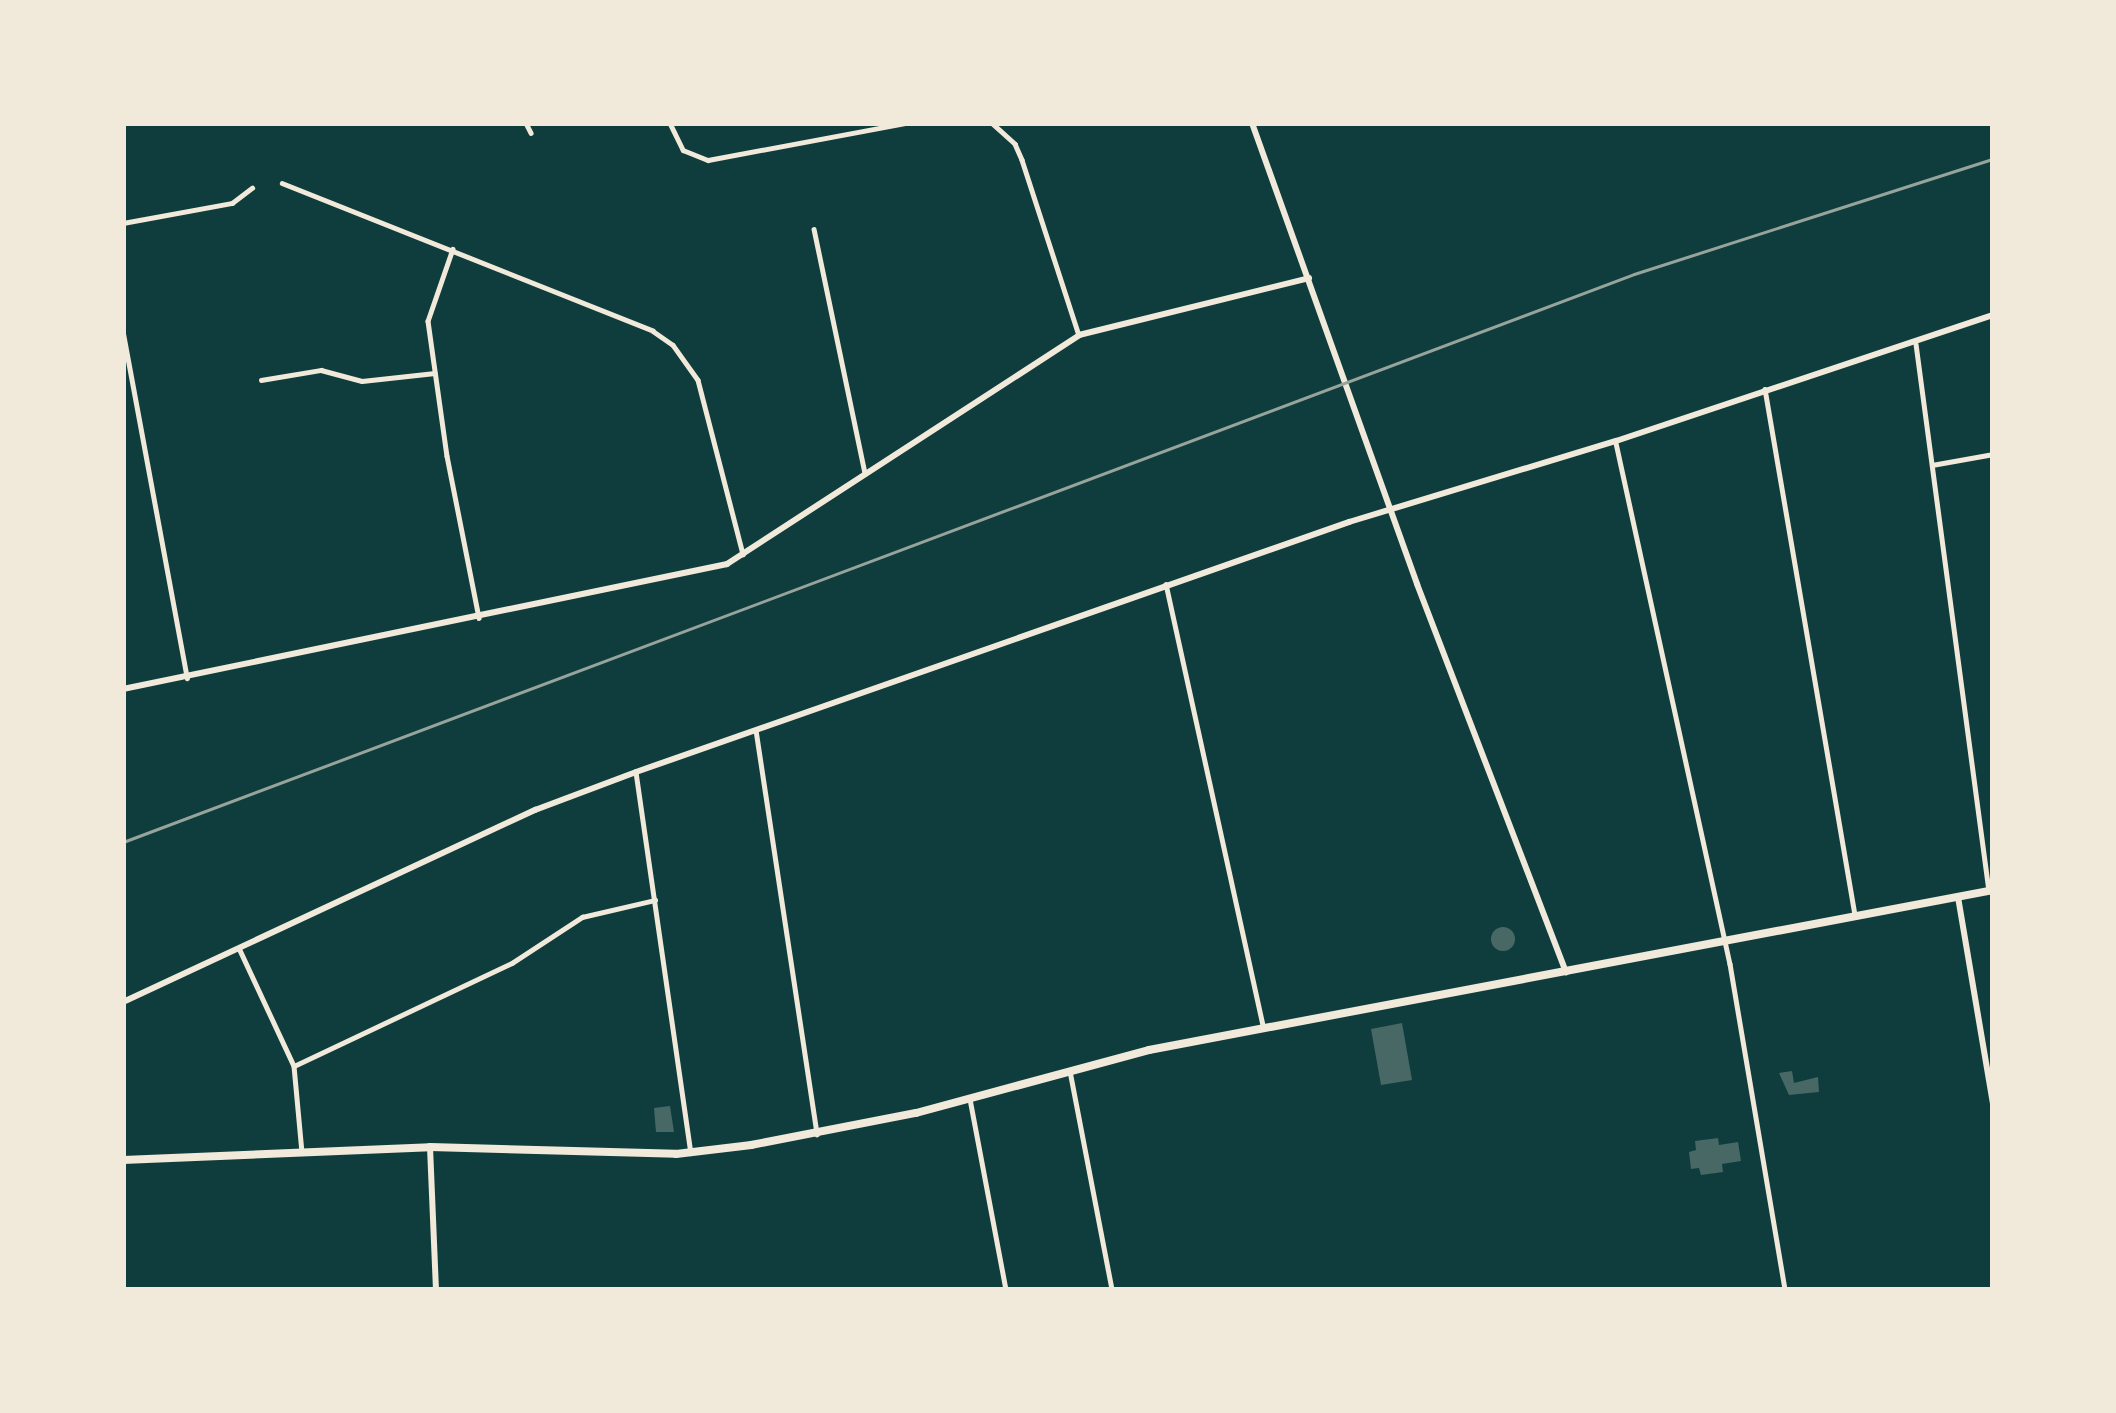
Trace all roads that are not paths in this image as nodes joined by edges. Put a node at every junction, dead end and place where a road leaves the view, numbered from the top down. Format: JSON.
{"nodes":[{"id":1,"x":526,"y":123,"type":"edge"},
{"id":2,"x":670,"y":123,"type":"edge"},
{"id":3,"x":846,"y":123,"type":"edge"},
{"id":4,"x":905,"y":123,"type":"edge"},
{"id":5,"x":992,"y":123,"type":"edge"},
{"id":6,"x":1252,"y":123,"type":"edge"},
{"id":7,"x":531,"y":133,"type":"dead end"},
{"id":8,"x":850,"y":134,"type":"junction"},
{"id":9,"x":282,"y":183,"type":"dead end"},
{"id":10,"x":252,"y":188,"type":"dead end"},
{"id":11,"x":123,"y":223,"type":"edge"},
{"id":12,"x":814,"y":229,"type":"dead end"},
{"id":13,"x":453,"y":249,"type":"junction"},
{"id":14,"x":1310,"y":278,"type":"junction"},
{"id":15,"x":1993,"y":315,"type":"edge"},
{"id":16,"x":123,"y":331,"type":"edge"},
{"id":17,"x":1079,"y":335,"type":"junction"},
{"id":18,"x":1915,"y":340,"type":"junction"},
{"id":19,"x":435,"y":373,"type":"junction"},
{"id":20,"x":261,"y":380,"type":"dead end"},
{"id":21,"x":127,"y":381,"type":"edge"},
{"id":22,"x":1765,"y":388,"type":"junction"},
{"id":23,"x":1616,"y":441,"type":"junction"},
{"id":24,"x":1993,"y":454,"type":"edge"},
{"id":25,"x":1932,"y":465,"type":"junction"},
{"id":26,"x":865,"y":474,"type":"junction"},
{"id":27,"x":1393,"y":507,"type":"junction"},
{"id":28,"x":744,"y":555,"type":"junction"},
{"id":29,"x":1166,"y":584,"type":"junction"},
{"id":30,"x":479,"y":618,"type":"junction"},
{"id":31,"x":187,"y":678,"type":"junction"},
{"id":32,"x":123,"y":689,"type":"edge"},
{"id":33,"x":756,"y":730,"type":"junction"},
{"id":34,"x":636,"y":772,"type":"junction"},
{"id":35,"x":1991,"y":891,"type":"edge"},
{"id":36,"x":1958,"y":897,"type":"junction"},
{"id":37,"x":655,"y":900,"type":"junction"},
{"id":38,"x":1856,"y":917,"type":"junction"},
{"id":39,"x":1724,"y":944,"type":"junction"},
{"id":40,"x":238,"y":947,"type":"junction"},
{"id":41,"x":1566,"y":972,"type":"junction"},
{"id":42,"x":123,"y":1002,"type":"edge"},
{"id":43,"x":1264,"y":1028,"type":"junction"},
{"id":44,"x":294,"y":1066,"type":"junction"},
{"id":45,"x":1070,"y":1070,"type":"junction"},
{"id":46,"x":970,"y":1099,"type":"junction"},
{"id":47,"x":1993,"y":1103,"type":"edge"},
{"id":48,"x":818,"y":1135,"type":"junction"},
{"id":49,"x":430,"y":1147,"type":"junction"},
{"id":50,"x":302,"y":1152,"type":"junction"},
{"id":51,"x":691,"y":1153,"type":"junction"},
{"id":52,"x":123,"y":1160,"type":"edge"},
{"id":53,"x":436,"y":1290,"type":"edge"},
{"id":54,"x":1006,"y":1290,"type":"edge"},
{"id":55,"x":1112,"y":1290,"type":"edge"},
{"id":56,"x":1785,"y":1290,"type":"edge"}],
"edges":[{"from":1,"to":7,"type":"street"},
{"from":2,"to":8,"type":"street"},
{"from":3,"to":8,"type":"street"},
{"from":4,"to":8,"type":"street"},
{"from":5,"to":17,"type":"street"},
{"from":6,"to":14,"type":"main road"},
{"from":9,"to":13,"type":"street"},
{"from":10,"to":11,"type":"street"},
{"from":12,"to":26,"type":"street"},
{"from":13,"to":19,"type":"street"},
{"from":13,"to":28,"type":"street"},
{"from":14,"to":17,"type":"main road"},
{"from":14,"to":27,"type":"main road"},
{"from":15,"to":18,"type":"main road"},
{"from":16,"to":21,"type":"street"},
{"from":17,"to":26,"type":"main road"},
{"from":18,"to":22,"type":"main road"},
{"from":18,"to":25,"type":"street"},
{"from":19,"to":20,"type":"street"},
{"from":19,"to":30,"type":"street"},
{"from":21,"to":31,"type":"street"},
{"from":22,"to":23,"type":"main road"},
{"from":22,"to":38,"type":"street"},
{"from":23,"to":27,"type":"main road"},
{"from":23,"to":39,"type":"street"},
{"from":24,"to":25,"type":"street"},
{"from":25,"to":35,"type":"street"},
{"from":26,"to":28,"type":"main road"},
{"from":27,"to":29,"type":"main road"},
{"from":27,"to":41,"type":"main road"},
{"from":28,"to":30,"type":"main road"},
{"from":29,"to":33,"type":"main road"},
{"from":29,"to":43,"type":"street"},
{"from":30,"to":31,"type":"main road"},
{"from":31,"to":32,"type":"main road"},
{"from":33,"to":34,"type":"main road"},
{"from":33,"to":48,"type":"street"},
{"from":34,"to":37,"type":"street"},
{"from":34,"to":40,"type":"main road"},
{"from":35,"to":36,"type":"main road"},
{"from":36,"to":38,"type":"main road"},
{"from":36,"to":47,"type":"main road"},
{"from":37,"to":44,"type":"street"},
{"from":37,"to":51,"type":"street"},
{"from":38,"to":39,"type":"main road"},
{"from":39,"to":41,"type":"main road"},
{"from":39,"to":56,"type":"street"},
{"from":40,"to":42,"type":"main road"},
{"from":40,"to":44,"type":"street"},
{"from":41,"to":43,"type":"main road"},
{"from":43,"to":45,"type":"main road"},
{"from":44,"to":50,"type":"street"},
{"from":45,"to":46,"type":"main road"},
{"from":45,"to":55,"type":"street"},
{"from":46,"to":48,"type":"main road"},
{"from":46,"to":54,"type":"street"},
{"from":48,"to":51,"type":"main road"},
{"from":49,"to":50,"type":"main road"},
{"from":49,"to":51,"type":"main road"},
{"from":49,"to":53,"type":"main road"},
{"from":50,"to":52,"type":"main road"}]}
